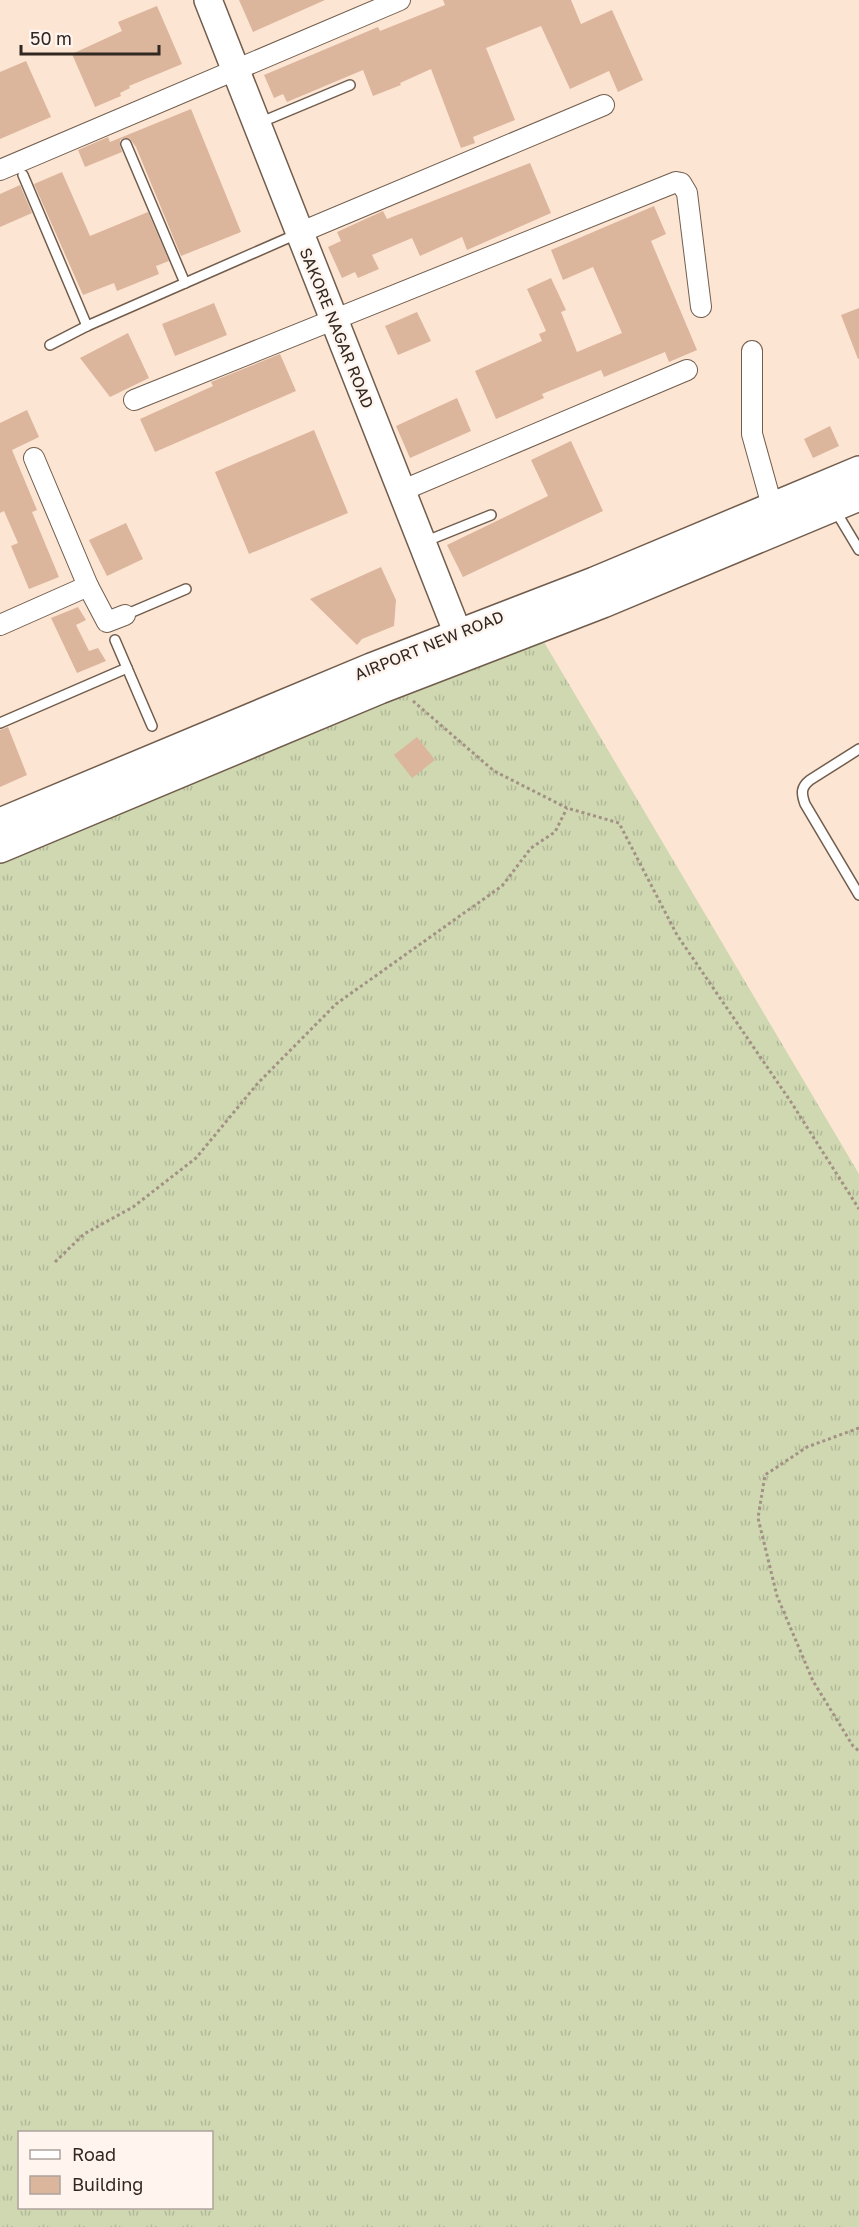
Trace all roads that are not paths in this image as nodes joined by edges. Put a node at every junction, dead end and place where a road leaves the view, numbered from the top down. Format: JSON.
{"nodes":[{"id":1,"x":208,"y":0,"type":"edge"},
{"id":2,"x":400,"y":0,"type":"edge"},
{"id":3,"x":235,"y":70,"type":"junction"},
{"id":4,"x":350,"y":85,"type":"dead end"},
{"id":5,"x":604,"y":105,"type":"dead end"},
{"id":6,"x":256,"y":124,"type":"junction"},
{"id":7,"x":126,"y":144,"type":"dead end"},
{"id":8,"x":0,"y":170,"type":"edge"},
{"id":9,"x":23,"y":175,"type":"dead end"},
{"id":10,"x":299,"y":233,"type":"junction"},
{"id":11,"x":185,"y":283,"type":"junction"},
{"id":12,"x":701,"y":307,"type":"dead end"},
{"id":13,"x":334,"y":320,"type":"junction"},
{"id":14,"x":87,"y":326,"type":"junction"},
{"id":15,"x":50,"y":345,"type":"dead end"},
{"id":16,"x":752,"y":351,"type":"dead end"},
{"id":17,"x":687,"y":370,"type":"dead end"},
{"id":18,"x":134,"y":400,"type":"dead end"},
{"id":19,"x":34,"y":458,"type":"dead end"},
{"id":20,"x":859,"y":470,"type":"edge"},
{"id":21,"x":401,"y":491,"type":"junction"},
{"id":22,"x":859,"y":497,"type":"edge"},
{"id":23,"x":772,"y":506,"type":"junction"},
{"id":24,"x":834,"y":508,"type":"junction"},
{"id":25,"x":491,"y":515,"type":"dead end"},
{"id":26,"x":422,"y":543,"type":"junction"},
{"id":27,"x":859,"y":550,"type":"edge"},
{"id":28,"x":88,"y":586,"type":"junction"},
{"id":29,"x":186,"y":589,"type":"dead end"},
{"id":30,"x":125,"y":615,"type":"joint"},
{"id":31,"x":0,"y":625,"type":"edge"},
{"id":32,"x":115,"y":639,"type":"dead end"},
{"id":33,"x":462,"y":645,"type":"junction"},
{"id":34,"x":127,"y":668,"type":"junction"},
{"id":35,"x":0,"y":723,"type":"edge"},
{"id":36,"x":152,"y":726,"type":"dead end"},
{"id":37,"x":859,"y":749,"type":"edge"},
{"id":38,"x":0,"y":822,"type":"edge"},
{"id":39,"x":0,"y":849,"type":"edge"},
{"id":40,"x":859,"y":895,"type":"edge"}],
"edges":[{"from":1,"to":3,"type":"main road","name":"SAKORE NAGAR ROAD"},
{"from":2,"to":3,"type":"street"},
{"from":3,"to":6,"type":"main road","name":"SAKORE NAGAR ROAD"},
{"from":3,"to":8,"type":"street"},
{"from":4,"to":6,"type":"lane"},
{"from":5,"to":10,"type":"street"},
{"from":6,"to":10,"type":"main road","name":"SAKORE NAGAR ROAD"},
{"from":7,"to":11,"type":"lane"},
{"from":9,"to":14,"type":"lane"},
{"from":10,"to":11,"type":"lane"},
{"from":10,"to":13,"type":"main road","name":"SAKORE NAGAR ROAD"},
{"from":11,"to":14,"type":"lane"},
{"from":12,"to":13,"type":"street"},
{"from":13,"to":18,"type":"street"},
{"from":13,"to":21,"type":"main road","name":"SAKORE NAGAR ROAD"},
{"from":14,"to":15,"type":"lane"},
{"from":16,"to":23,"type":"street"},
{"from":17,"to":21,"type":"street"},
{"from":19,"to":28,"type":"street"},
{"from":20,"to":23,"type":"main road","name":"AIRPORT NEW ROAD"},
{"from":21,"to":26,"type":"main road","name":"SAKORE NAGAR ROAD"},
{"from":22,"to":24,"type":"main road","name":"AIRPORT NEW ROAD"},
{"from":23,"to":33,"type":"main road","name":"AIRPORT NEW ROAD"},
{"from":24,"to":27,"type":"lane"},
{"from":24,"to":33,"type":"main road","name":"AIRPORT NEW ROAD"},
{"from":25,"to":26,"type":"lane"},
{"from":26,"to":33,"type":"main road","name":"SAKORE NAGAR ROAD"},
{"from":28,"to":30,"type":"street"},
{"from":28,"to":31,"type":"street"},
{"from":29,"to":30,"type":"lane"},
{"from":32,"to":34,"type":"lane"},
{"from":33,"to":38,"type":"main road","name":"AIRPORT NEW ROAD"},
{"from":33,"to":39,"type":"main road","name":"AIRPORT NEW ROAD"},
{"from":34,"to":35,"type":"lane"},
{"from":34,"to":36,"type":"lane"},
{"from":37,"to":40,"type":"lane"}]}
